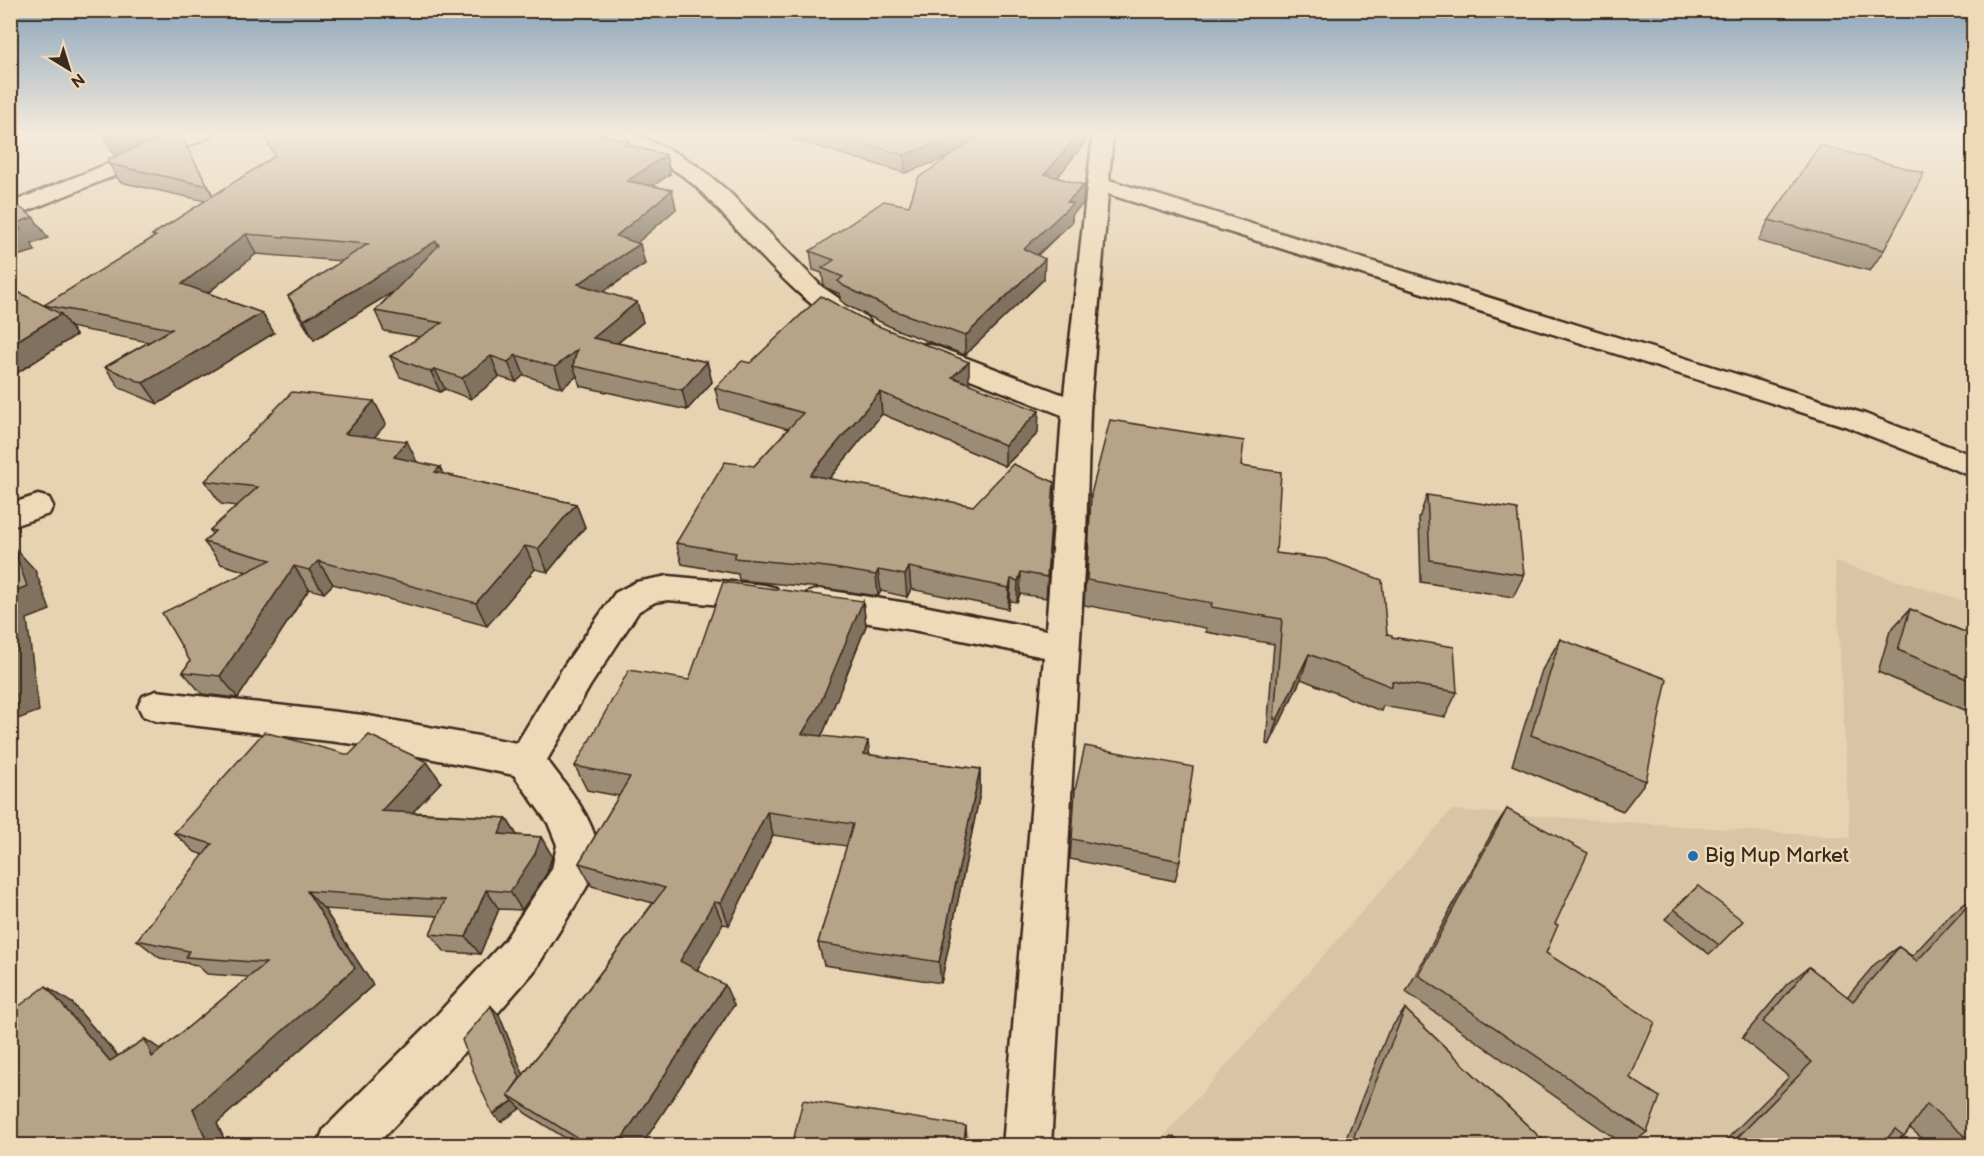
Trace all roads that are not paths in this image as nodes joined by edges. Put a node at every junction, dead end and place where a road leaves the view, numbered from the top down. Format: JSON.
{"nodes":[{"id":1,"x":70,"y":187,"type":"edge"},
{"id":2,"x":709,"y":187,"type":"edge"},
{"id":3,"x":1099,"y":187,"type":"edge"},
{"id":4,"x":1108,"y":187,"type":"edge"},
{"id":5,"x":10,"y":211,"type":"edge"},
{"id":6,"x":875,"y":332,"type":"edge"},
{"id":7,"x":907,"y":345,"type":"edge"},
{"id":8,"x":1076,"y":410,"type":"junction"},
{"id":9,"x":1974,"y":467,"type":"edge"},
{"id":10,"x":1062,"y":647,"type":"junction"},
{"id":11,"x":156,"y":706,"type":"dead end"},
{"id":12,"x":526,"y":761,"type":"junction"},
{"id":13,"x":341,"y":1146,"type":"edge"},
{"id":14,"x":1027,"y":1146,"type":"edge"}],
"edges":[{"from":1,"to":5,"type":"street"},
{"from":2,"to":6,"type":"street"},
{"from":3,"to":8,"type":"street"},
{"from":4,"to":9,"type":"street"},
{"from":7,"to":8,"type":"street"},
{"from":8,"to":10,"type":"street"},
{"from":10,"to":12,"type":"street"},
{"from":10,"to":14,"type":"street"},
{"from":11,"to":12,"type":"street"},
{"from":12,"to":13,"type":"street"}]}
